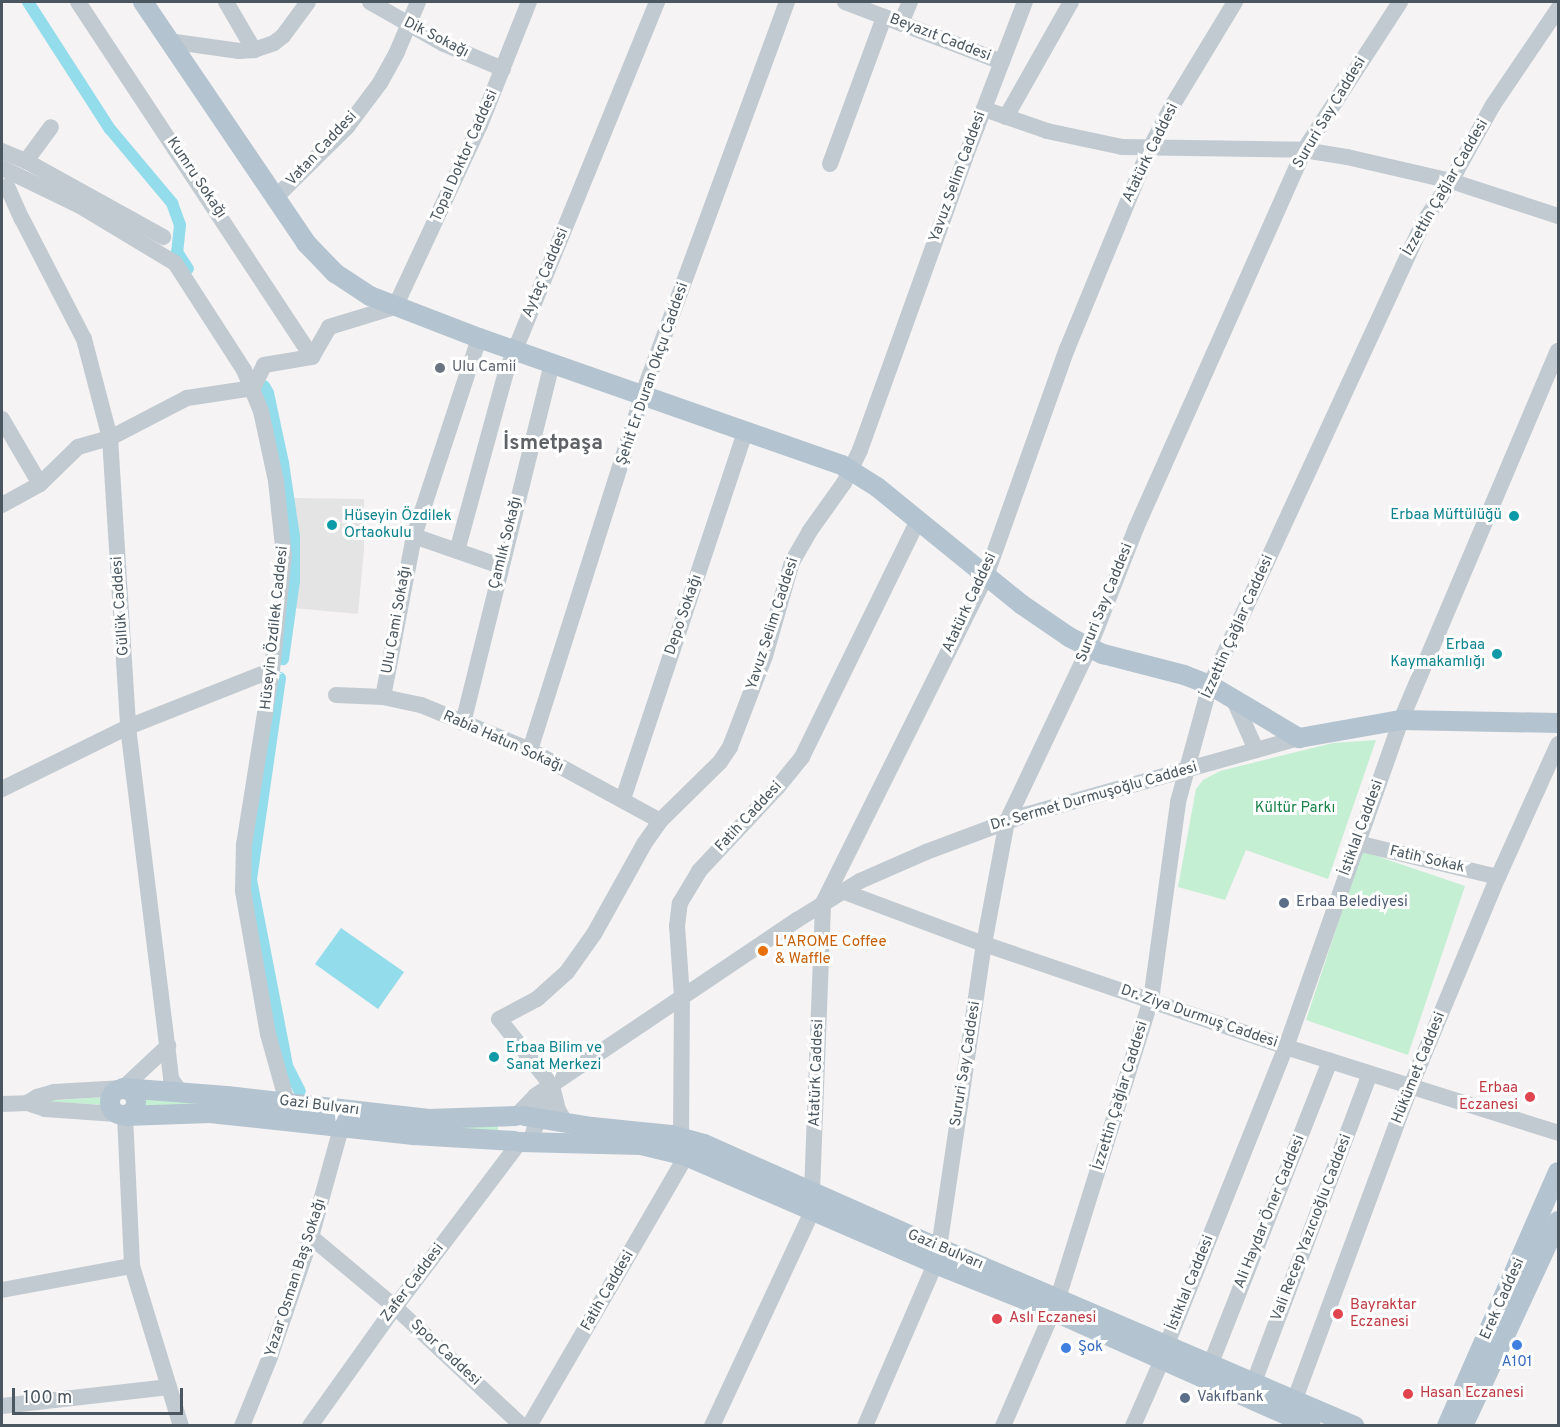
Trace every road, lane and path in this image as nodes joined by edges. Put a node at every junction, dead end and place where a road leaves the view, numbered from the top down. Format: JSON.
{"nodes":[{"id":1,"x":78,"y":2,"type":"edge"},
{"id":2,"x":143,"y":2,"type":"edge"},
{"id":3,"x":226,"y":2,"type":"edge"},
{"id":4,"x":308,"y":2,"type":"edge"},
{"id":5,"x":370,"y":2,"type":"edge"},
{"id":6,"x":418,"y":2,"type":"edge"},
{"id":7,"x":529,"y":2,"type":"edge"},
{"id":8,"x":657,"y":2,"type":"edge"},
{"id":9,"x":787,"y":2,"type":"edge"},
{"id":10,"x":845,"y":2,"type":"edge"},
{"id":11,"x":910,"y":2,"type":"edge"},
{"id":12,"x":1025,"y":2,"type":"edge"},
{"id":13,"x":1071,"y":2,"type":"edge"},
{"id":14,"x":1235,"y":2,"type":"edge"},
{"id":15,"x":1400,"y":2,"type":"edge"},
{"id":16,"x":1558,"y":9,"type":"edge"},
{"id":17,"x":884,"y":17,"type":"junction"},
{"id":18,"x":901,"y":23,"type":"junction"},
{"id":19,"x":409,"y":25,"type":"junction"},
{"id":20,"x":168,"y":41,"type":"junction"},
{"id":21,"x":254,"y":50,"type":"junction"},
{"id":22,"x":1002,"y":62,"type":"junction"},
{"id":23,"x":503,"y":69,"type":"junction"},
{"id":24,"x":984,"y":109,"type":"junction"},
{"id":25,"x":1006,"y":117,"type":"junction"},
{"id":26,"x":51,"y":127,"type":"dead end"},
{"id":27,"x":1149,"y":150,"type":"junction"},
{"id":28,"x":1304,"y":150,"type":"junction"},
{"id":29,"x":2,"y":151,"type":"edge"},
{"id":30,"x":26,"y":161,"type":"junction"},
{"id":31,"x":830,"y":164,"type":"dead end"},
{"id":32,"x":2,"y":168,"type":"edge"},
{"id":33,"x":1451,"y":181,"type":"junction"},
{"id":34,"x":8,"y":186,"type":"dead end"},
{"id":35,"x":274,"y":200,"type":"junction"},
{"id":36,"x":1558,"y":216,"type":"edge"},
{"id":37,"x":163,"y":237,"type":"dead end"},
{"id":38,"x":395,"y":307,"type":"junction"},
{"id":39,"x":478,"y":338,"type":"junction"},
{"id":40,"x":514,"y":350,"type":"junction"},
{"id":41,"x":1558,"y":351,"type":"edge"},
{"id":42,"x":312,"y":357,"type":"junction"},
{"id":43,"x":552,"y":364,"type":"junction"},
{"id":44,"x":253,"y":388,"type":"junction"},
{"id":45,"x":642,"y":396,"type":"junction"},
{"id":46,"x":2,"y":419,"type":"edge"},
{"id":47,"x":746,"y":430,"type":"junction"},
{"id":48,"x":110,"y":438,"type":"junction"},
{"id":49,"x":851,"y":469,"type":"junction"},
{"id":50,"x":40,"y":484,"type":"junction"},
{"id":51,"x":2,"y":505,"type":"edge"},
{"id":52,"x":918,"y":520,"type":"junction"},
{"id":53,"x":414,"y":536,"type":"junction"},
{"id":54,"x":457,"y":551,"type":"junction"},
{"id":55,"x":500,"y":566,"type":"junction"},
{"id":56,"x":986,"y":576,"type":"junction"},
{"id":57,"x":1089,"y":648,"type":"junction"},
{"id":58,"x":272,"y":669,"type":"junction"},
{"id":59,"x":1210,"y":685,"type":"junction"},
{"id":60,"x":336,"y":695,"type":"dead end"},
{"id":61,"x":383,"y":697,"type":"junction"},
{"id":62,"x":1233,"y":698,"type":"junction"},
{"id":63,"x":1401,"y":720,"type":"junction"},
{"id":64,"x":463,"y":723,"type":"junction"},
{"id":65,"x":1558,"y":723,"type":"edge"},
{"id":66,"x":128,"y":727,"type":"junction"},
{"id":67,"x":1299,"y":738,"type":"junction"},
{"id":68,"x":1558,"y":744,"type":"edge"},
{"id":69,"x":530,"y":750,"type":"junction"},
{"id":70,"x":1256,"y":750,"type":"junction"},
{"id":71,"x":1184,"y":771,"type":"junction"},
{"id":72,"x":2,"y":789,"type":"edge"},
{"id":73,"x":623,"y":800,"type":"junction"},
{"id":74,"x":1007,"y":821,"type":"junction"},
{"id":75,"x":660,"y":822,"type":"junction"},
{"id":76,"x":1356,"y":843,"type":"junction"},
{"id":77,"x":1498,"y":877,"type":"junction"},
{"id":78,"x":842,"y":891,"type":"junction"},
{"id":79,"x":823,"y":903,"type":"junction"},
{"id":80,"x":984,"y":944,"type":"junction"},
{"id":81,"x":682,"y":997,"type":"junction"},
{"id":82,"x":1151,"y":1000,"type":"junction"},
{"id":83,"x":168,"y":1046,"type":"junction"},
{"id":84,"x":1286,"y":1047,"type":"junction"},
{"id":85,"x":1330,"y":1061,"type":"junction"},
{"id":86,"x":1370,"y":1074,"type":"junction"},
{"id":87,"x":552,"y":1086,"type":"junction"},
{"id":88,"x":1410,"y":1088,"type":"junction"},
{"id":89,"x":181,"y":1093,"type":"junction"},
{"id":90,"x":129,"y":1101,"type":"junction"},
{"id":91,"x":287,"y":1102,"type":"junction"},
{"id":92,"x":27,"y":1103,"type":"junction"},
{"id":93,"x":2,"y":1104,"type":"edge"},
{"id":94,"x":566,"y":1123,"type":"junction"},
{"id":95,"x":341,"y":1128,"type":"junction"},
{"id":96,"x":524,"y":1128,"type":"junction"},
{"id":97,"x":1558,"y":1133,"type":"edge"},
{"id":98,"x":683,"y":1146,"type":"junction"},
{"id":99,"x":1558,"y":1172,"type":"edge"},
{"id":100,"x":812,"y":1200,"type":"junction"},
{"id":101,"x":1558,"y":1221,"type":"edge"},
{"id":102,"x":311,"y":1237,"type":"junction"},
{"id":103,"x":937,"y":1256,"type":"junction"},
{"id":104,"x":132,"y":1266,"type":"junction"},
{"id":105,"x":2,"y":1290,"type":"edge"},
{"id":106,"x":1055,"y":1304,"type":"junction"},
{"id":107,"x":395,"y":1307,"type":"junction"},
{"id":108,"x":1164,"y":1352,"type":"junction"},
{"id":109,"x":1211,"y":1363,"type":"junction"},
{"id":110,"x":1254,"y":1382,"type":"junction"},
{"id":111,"x":169,"y":1387,"type":"junction"},
{"id":112,"x":2,"y":1406,"type":"edge"},
{"id":113,"x":1292,"y":1414,"type":"edge"},
{"id":114,"x":181,"y":1425,"type":"edge"},
{"id":115,"x":242,"y":1425,"type":"edge"},
{"id":116,"x":310,"y":1425,"type":"edge"},
{"id":117,"x":522,"y":1425,"type":"edge"},
{"id":118,"x":529,"y":1425,"type":"edge"},
{"id":119,"x":712,"y":1425,"type":"edge"},
{"id":120,"x":865,"y":1425,"type":"edge"},
{"id":121,"x":1004,"y":1425,"type":"edge"},
{"id":122,"x":1133,"y":1425,"type":"edge"},
{"id":123,"x":1311,"y":1425,"type":"edge"},
{"id":124,"x":1355,"y":1425,"type":"edge"},
{"id":125,"x":1447,"y":1425,"type":"edge"},
{"id":126,"x":1463,"y":1425,"type":"edge"}],
"edges":[{"from":1,"to":42,"type":"street","name":"Kumru Sokağı"},
{"from":2,"to":20,"type":"main road"},
{"from":3,"to":21,"type":"street"},
{"from":4,"to":21,"type":"street"},
{"from":5,"to":19,"type":"street","name":"Dik Sokağı"},
{"from":6,"to":19,"type":"street","name":"Vatan Caddesi"},
{"from":7,"to":23,"type":"street","name":"Topal Doktor Caddesi"},
{"from":8,"to":40,"type":"street","name":"Aytaç Caddesi"},
{"from":9,"to":45,"type":"street","name":"Şehit Er Duran Okçu Caddesi"},
{"from":10,"to":17,"type":"street","name":"Beyazıt Caddesi"},
{"from":11,"to":18,"type":"street"},
{"from":12,"to":22,"type":"street","name":"Yavuz Selim Caddesi"},
{"from":13,"to":25,"type":"street"},
{"from":14,"to":27,"type":"street","name":"Atatürk Caddesi"},
{"from":15,"to":28,"type":"street","name":"Sururi Say Caddesi"},
{"from":16,"to":33,"type":"street","name":"İzzettin Çağlar Caddesi"},
{"from":17,"to":18,"type":"street","name":"Beyazıt Caddesi"},
{"from":17,"to":31,"type":"street"},
{"from":18,"to":22,"type":"street","name":"Beyazıt Caddesi"},
{"from":19,"to":23,"type":"street","name":"Dik Sokağı"},
{"from":19,"to":35,"type":"street","name":"Vatan Caddesi"},
{"from":20,"to":21,"type":"street"},
{"from":20,"to":35,"type":"main road"},
{"from":22,"to":24,"type":"street","name":"Yavuz Selim Caddesi"},
{"from":23,"to":38,"type":"street","name":"Topal Doktor Caddesi"},
{"from":24,"to":25,"type":"street"},
{"from":24,"to":49,"type":"street","name":"Yavuz Selim Caddesi"},
{"from":25,"to":27,"type":"street"},
{"from":26,"to":30,"type":"street"},
{"from":27,"to":28,"type":"street"},
{"from":27,"to":56,"type":"street","name":"Atatürk Caddesi"},
{"from":28,"to":33,"type":"street"},
{"from":28,"to":57,"type":"street","name":"Sururi Say Caddesi"},
{"from":29,"to":30,"type":"street"},
{"from":30,"to":37,"type":"street"},
{"from":32,"to":44,"type":"street","name":"Hüseyin Özdilek Caddesi"},
{"from":33,"to":36,"type":"street"},
{"from":33,"to":59,"type":"street","name":"İzzettin Çağlar Caddesi"},
{"from":34,"to":48,"type":"street","name":"Güllük Caddesi"},
{"from":35,"to":38,"type":"main road"},
{"from":38,"to":39,"type":"main road"},
{"from":38,"to":42,"type":"street"},
{"from":39,"to":40,"type":"main road"},
{"from":39,"to":53,"type":"street","name":"Ulu Cami Sokağı"},
{"from":40,"to":43,"type":"main road"},
{"from":40,"to":54,"type":"street","name":"Aytaç Caddesi"},
{"from":41,"to":63,"type":"street","name":"İstiklal Caddesi"},
{"from":42,"to":44,"type":"street"},
{"from":43,"to":45,"type":"main road"},
{"from":43,"to":55,"type":"street","name":"Çamlık Sokağı"},
{"from":44,"to":48,"type":"street"},
{"from":44,"to":58,"type":"street","name":"Hüseyin Özdilek Caddesi"},
{"from":45,"to":47,"type":"main road"},
{"from":45,"to":69,"type":"street","name":"Şehit Er Duran Okçu Caddesi"},
{"from":46,"to":50,"type":"street"},
{"from":47,"to":49,"type":"main road"},
{"from":47,"to":73,"type":"street","name":"Depo Sokağı"},
{"from":48,"to":50,"type":"street"},
{"from":48,"to":66,"type":"street","name":"Güllük Caddesi"},
{"from":49,"to":52,"type":"main road"},
{"from":49,"to":75,"type":"street","name":"Yavuz Selim Caddesi"},
{"from":50,"to":51,"type":"street"},
{"from":52,"to":56,"type":"main road"},
{"from":52,"to":81,"type":"street","name":"Fatih Caddesi"},
{"from":53,"to":54,"type":"street"},
{"from":53,"to":61,"type":"street","name":"Ulu Cami Sokağı"},
{"from":54,"to":55,"type":"street"},
{"from":55,"to":64,"type":"street","name":"Çamlık Sokağı"},
{"from":56,"to":57,"type":"main road"},
{"from":56,"to":79,"type":"street","name":"Atatürk Caddesi"},
{"from":57,"to":59,"type":"main road"},
{"from":57,"to":74,"type":"street","name":"Sururi Say Caddesi"},
{"from":58,"to":66,"type":"street"},
{"from":58,"to":91,"type":"street","name":"Hüseyin Özdilek Caddesi"},
{"from":59,"to":62,"type":"main road"},
{"from":59,"to":71,"type":"street","name":"İzzettin Çağlar Caddesi"},
{"from":60,"to":61,"type":"street","name":"Rabia Hatun Sokağı"},
{"from":61,"to":64,"type":"street","name":"Rabia Hatun Sokağı"},
{"from":62,"to":67,"type":"main road"},
{"from":62,"to":70,"type":"street"},
{"from":63,"to":65,"type":"main road","name":"Dr. Sermet Durmuşoğlu Caddesi"},
{"from":63,"to":67,"type":"main road","name":"Dr. Sermet Durmuşoğlu Caddesi"},
{"from":63,"to":76,"type":"street","name":"İstiklal Caddesi"},
{"from":64,"to":69,"type":"street","name":"Rabia Hatun Sokağı"},
{"from":66,"to":72,"type":"street"},
{"from":66,"to":83,"type":"street","name":"Güllük Caddesi"},
{"from":67,"to":70,"type":"street","name":"Dr. Sermet Durmuşoğlu Caddesi"},
{"from":68,"to":77,"type":"street","name":"Hükümet Caddesi"},
{"from":69,"to":73,"type":"street","name":"Rabia Hatun Sokağı"},
{"from":70,"to":71,"type":"street","name":"Dr. Sermet Durmuşoğlu Caddesi"},
{"from":71,"to":74,"type":"street","name":"Dr. Sermet Durmuşoğlu Caddesi"},
{"from":71,"to":82,"type":"street","name":"İzzettin Çağlar Caddesi"},
{"from":73,"to":75,"type":"street","name":"Rabia Hatun Sokağı"},
{"from":74,"to":78,"type":"street","name":"Dr. Sermet Durmuşoğlu Caddesi"},
{"from":74,"to":80,"type":"street","name":"Sururi Say Caddesi"},
{"from":75,"to":87,"type":"street","name":"Yavuz Selim Caddesi"},
{"from":76,"to":77,"type":"street","name":"Fatih Sokak"},
{"from":76,"to":84,"type":"street","name":"İstiklal Caddesi"},
{"from":77,"to":88,"type":"street","name":"Hükümet Caddesi"},
{"from":78,"to":79,"type":"street","name":"Dr. Sermet Durmuşoğlu Caddesi"},
{"from":78,"to":80,"type":"street","name":"Dr. Ziya Durmuş Caddesi"},
{"from":79,"to":81,"type":"street","name":"Dr. Sermet Durmuşoğlu Caddesi"},
{"from":79,"to":100,"type":"street","name":"Atatürk Caddesi"},
{"from":80,"to":82,"type":"street","name":"Dr. Ziya Durmuş Caddesi"},
{"from":80,"to":103,"type":"street","name":"Sururi Say Caddesi"},
{"from":81,"to":87,"type":"street","name":"Dr. Sermet Durmuşoğlu Caddesi"},
{"from":81,"to":98,"type":"street","name":"Fatih Caddesi"},
{"from":82,"to":84,"type":"street","name":"Dr. Ziya Durmuş Caddesi"},
{"from":82,"to":106,"type":"street","name":"İzzettin Çağlar Caddesi"},
{"from":83,"to":89,"type":"street","name":"Güllük Caddesi"},
{"from":83,"to":90,"type":"street"},
{"from":84,"to":85,"type":"street","name":"Dr. Ziya Durmuş Caddesi"},
{"from":84,"to":108,"type":"street","name":"İstiklal Caddesi"},
{"from":85,"to":86,"type":"street","name":"Dr. Ziya Durmuş Caddesi"},
{"from":85,"to":109,"type":"street","name":"Ali Haydar Öner Caddesi"},
{"from":86,"to":88,"type":"street","name":"Dr. Ziya Durmuş Caddesi"},
{"from":86,"to":110,"type":"street","name":"Vali Recep Yazıcıoğlu Caddesi"},
{"from":87,"to":94,"type":"street"},
{"from":87,"to":96,"type":"street","name":"Dr. Sermet Durmuşoğlu Caddesi"},
{"from":88,"to":97,"type":"street","name":"Dr. Ziya Durmuş Caddesi"},
{"from":88,"to":113,"type":"street","name":"Hükümet Caddesi"},
{"from":89,"to":90,"type":"main road","name":"Gazi Bulvarı"},
{"from":89,"to":91,"type":"main road","name":"Gazi Bulvarı"},
{"from":90,"to":92,"type":"street"},
{"from":90,"to":92,"type":"street"},
{"from":90,"to":95,"type":"main road","name":"Gazi Bulvarı"},
{"from":90,"to":104,"type":"street"},
{"from":91,"to":96,"type":"main road","name":"Gazi Bulvarı"},
{"from":92,"to":93,"type":"street"},
{"from":94,"to":96,"type":"main road","name":"Gazi Bulvarı"},
{"from":94,"to":98,"type":"main road","name":"Gazi Bulvarı"},
{"from":95,"to":96,"type":"main road","name":"Gazi Bulvarı"},
{"from":95,"to":102,"type":"street","name":"Yazar Osman Baş Sokağı"},
{"from":96,"to":98,"type":"main road","name":"Gazi Bulvarı"},
{"from":96,"to":107,"type":"street","name":"Zafer Caddesi"},
{"from":98,"to":100,"type":"main road","name":"Gazi Bulvarı"},
{"from":98,"to":118,"type":"street","name":"Fatih Caddesi"},
{"from":99,"to":125,"type":"main road","name":"Erek Caddesi"},
{"from":100,"to":103,"type":"main road","name":"Gazi Bulvarı"},
{"from":100,"to":119,"type":"street","name":"Atatürk Caddesi"},
{"from":101,"to":126,"type":"main road","name":"Erek Caddesi"},
{"from":102,"to":107,"type":"street","name":"Spor Caddesi"},
{"from":102,"to":115,"type":"street","name":"Yazar Osman Baş Sokağı"},
{"from":103,"to":106,"type":"main road","name":"Gazi Bulvarı"},
{"from":103,"to":120,"type":"street","name":"Sururi Say Caddesi"},
{"from":104,"to":105,"type":"street"},
{"from":104,"to":111,"type":"street"},
{"from":106,"to":108,"type":"main road","name":"Gazi Bulvarı"},
{"from":106,"to":121,"type":"street","name":"İzzettin Çağlar Caddesi"},
{"from":107,"to":116,"type":"street","name":"Zafer Caddesi"},
{"from":107,"to":117,"type":"street","name":"Spor Caddesi"},
{"from":108,"to":109,"type":"main road","name":"Gazi Bulvarı"},
{"from":108,"to":113,"type":"main road","name":"Gazi Bulvarı"},
{"from":108,"to":122,"type":"street","name":"İstiklal Caddesi"},
{"from":109,"to":110,"type":"main road","name":"Gazi Bulvarı"},
{"from":110,"to":113,"type":"main road","name":"Gazi Bulvarı"},
{"from":111,"to":112,"type":"street"},
{"from":111,"to":114,"type":"street"},
{"from":113,"to":123,"type":"main road","name":"Gazi Bulvarı"},
{"from":113,"to":124,"type":"main road","name":"Gazi Bulvarı"}]}
